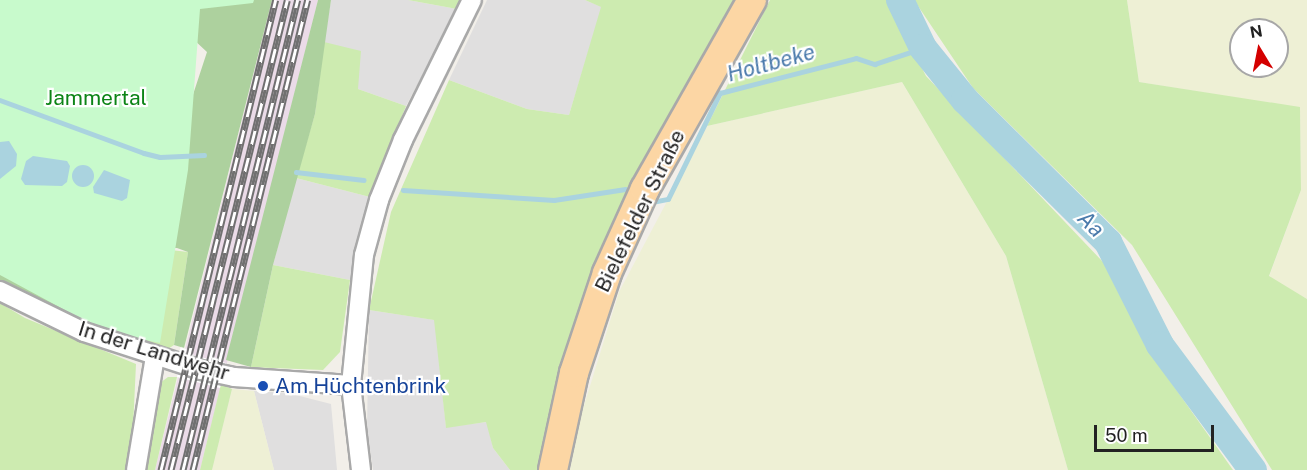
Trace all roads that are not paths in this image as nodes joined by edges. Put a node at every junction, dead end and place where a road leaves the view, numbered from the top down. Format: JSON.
{"nodes":[{"id":1,"x":472,"y":0,"type":"edge"},
{"id":2,"x":752,"y":0,"type":"edge"},
{"id":3,"x":0,"y":291,"type":"edge"},
{"id":4,"x":155,"y":356,"type":"junction"},
{"id":5,"x":351,"y":385,"type":"junction"},
{"id":6,"x":136,"y":470,"type":"edge"},
{"id":7,"x":361,"y":470,"type":"edge"},
{"id":8,"x":553,"y":470,"type":"edge"}],
"edges":[{"from":1,"to":5,"type":"street"},
{"from":2,"to":8,"type":"main road","name":"Bielefelder Straße"},
{"from":3,"to":4,"type":"street","name":"In der Landwehr"},
{"from":4,"to":5,"type":"street","name":"In der Landwehr"},
{"from":4,"to":6,"type":"street"},
{"from":5,"to":7,"type":"street"}]}
